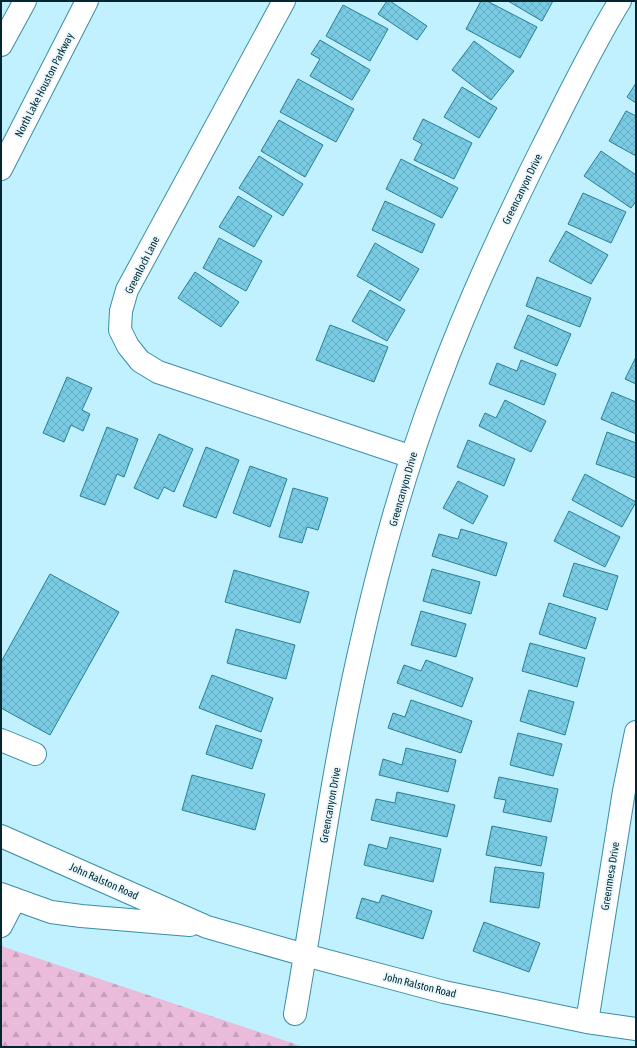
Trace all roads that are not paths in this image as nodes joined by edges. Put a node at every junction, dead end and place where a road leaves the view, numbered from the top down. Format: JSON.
{"nodes":[{"id":1,"x":24,"y":1,"type":"edge"},
{"id":2,"x":87,"y":1,"type":"edge"},
{"id":3,"x":284,"y":1,"type":"edge"},
{"id":4,"x":620,"y":1,"type":"edge"},
{"id":5,"x":1,"y":45,"type":"edge"},
{"id":6,"x":1,"y":169,"type":"edge"},
{"id":7,"x":412,"y":457,"type":"junction"},
{"id":8,"x":636,"y":732,"type":"edge"},
{"id":9,"x":1,"y":740,"type":"edge"},
{"id":10,"x":35,"y":754,"type":"dead end"},
{"id":11,"x":1,"y":836,"type":"edge"},
{"id":12,"x":8,"y":896,"type":"edge"},
{"id":13,"x":1,"y":926,"type":"edge"},
{"id":14,"x":207,"y":927,"type":"junction"},
{"id":15,"x":305,"y":955,"type":"junction"},
{"id":16,"x":295,"y":1014,"type":"dead end"},
{"id":17,"x":587,"y":1022,"type":"junction"},
{"id":18,"x":636,"y":1029,"type":"edge"}],
"edges":[{"from":1,"to":5,"type":"street"},
{"from":2,"to":6,"type":"street","name":"North Lake Houston Parkway"},
{"from":3,"to":7,"type":"street","name":"Greenloch Lane"},
{"from":4,"to":7,"type":"street","name":"Greencanyon Drive"},
{"from":7,"to":15,"type":"street","name":"Greencanyon Drive"},
{"from":8,"to":17,"type":"street","name":"Greenmesa Drive"},
{"from":9,"to":10,"type":"street"},
{"from":11,"to":14,"type":"street","name":"John Ralston Road"},
{"from":12,"to":13,"type":"street"},
{"from":12,"to":14,"type":"street","name":"John Ralston Road"},
{"from":14,"to":15,"type":"street","name":"John Ralston Road"},
{"from":15,"to":16,"type":"street","name":"Greencanyon Drive"},
{"from":15,"to":17,"type":"street","name":"John Ralston Road"},
{"from":17,"to":18,"type":"street","name":"John Ralston Road"}]}
